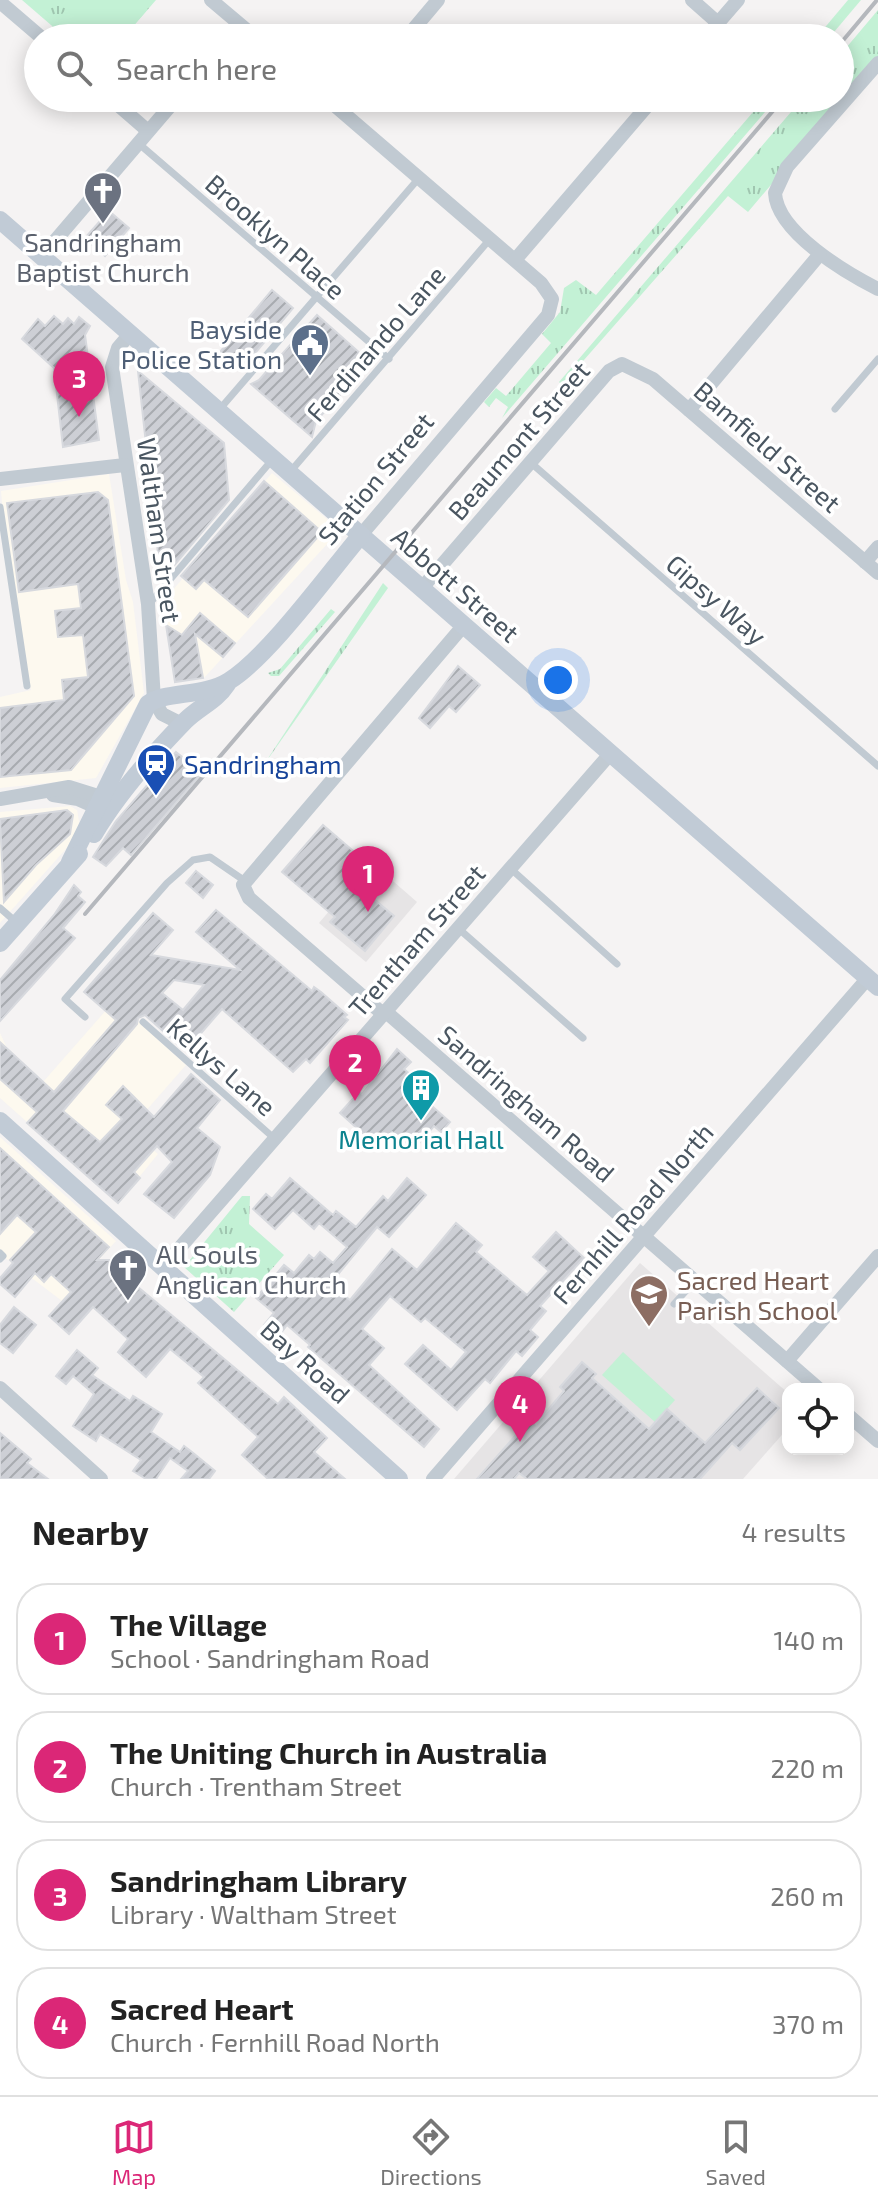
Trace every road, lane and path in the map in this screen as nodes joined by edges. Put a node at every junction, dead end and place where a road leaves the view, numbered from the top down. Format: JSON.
{"nodes":[{"id":1,"x":211,"y":0,"type":"edge"},
{"id":2,"x":438,"y":0,"type":"edge"},
{"id":3,"x":692,"y":0,"type":"edge"},
{"id":4,"x":738,"y":0,"type":"edge"},
{"id":5,"x":0,"y":2,"type":"edge"},
{"id":6,"x":718,"y":23,"type":"joint"},
{"id":7,"x":26,"y":24,"type":"edge"},
{"id":8,"x":239,"y":24,"type":"edge"},
{"id":9,"x":418,"y":24,"type":"edge"},
{"id":10,"x":878,"y":63,"type":"edge"},
{"id":11,"x":854,"y":90,"type":"edge"},
{"id":12,"x":122,"y":112,"type":"edge"},
{"id":13,"x":165,"y":112,"type":"edge"},
{"id":14,"x":343,"y":112,"type":"edge"},
{"id":15,"x":642,"y":112,"type":"edge"},
{"id":16,"x":835,"y":112,"type":"edge"},
{"id":17,"x":143,"y":137,"type":"junction"},
{"id":18,"x":419,"y":178,"type":"junction"},
{"id":19,"x":0,"y":220,"type":"edge"},
{"id":20,"x":490,"y":239,"type":"junction"},
{"id":21,"x":820,"y":254,"type":"junction"},
{"id":22,"x":42,"y":256,"type":"junction"},
{"id":23,"x":515,"y":260,"type":"junction"},
{"id":24,"x":878,"y":289,"type":"edge"},
{"id":25,"x":315,"y":297,"type":"junction"},
{"id":26,"x":130,"y":334,"type":"junction"},
{"id":27,"x":389,"y":359,"type":"junction"},
{"id":28,"x":878,"y":359,"type":"edge"},
{"id":29,"x":622,"y":364,"type":"joint"},
{"id":30,"x":835,"y":409,"type":"dead end"},
{"id":31,"x":689,"y":410,"type":"junction"},
{"id":32,"x":218,"y":411,"type":"junction"},
{"id":33,"x":273,"y":460,"type":"junction"},
{"id":34,"x":530,"y":462,"type":"junction"},
{"id":35,"x":125,"y":465,"type":"junction"},
{"id":36,"x":289,"y":474,"type":"junction"},
{"id":37,"x":0,"y":479,"type":"edge"},
{"id":38,"x":0,"y":507,"type":"edge"},
{"id":39,"x":361,"y":535,"type":"junction"},
{"id":40,"x":878,"y":547,"type":"edge"},
{"id":41,"x":865,"y":562,"type":"junction"},
{"id":42,"x":878,"y":573,"type":"edge"},
{"id":43,"x":422,"y":588,"type":"junction"},
{"id":44,"x":148,"y":604,"type":"junction"},
{"id":45,"x":464,"y":625,"type":"junction"},
{"id":46,"x":229,"y":681,"type":"junction"},
{"id":47,"x":27,"y":686,"type":"dead end"},
{"id":48,"x":175,"y":696,"type":"junction"},
{"id":49,"x":154,"y":700,"type":"junction"},
{"id":50,"x":186,"y":720,"type":"junction"},
{"id":51,"x":610,"y":754,"type":"junction"},
{"id":52,"x":878,"y":766,"type":"edge"},
{"id":53,"x":0,"y":799,"type":"edge"},
{"id":54,"x":102,"y":804,"type":"junction"},
{"id":55,"x":510,"y":868,"type":"junction"},
{"id":56,"x":245,"y":881,"type":"junction"},
{"id":57,"x":0,"y":908,"type":"edge"},
{"id":58,"x":17,"y":923,"type":"junction"},
{"id":59,"x":458,"y":928,"type":"junction"},
{"id":60,"x":0,"y":943,"type":"edge"},
{"id":61,"x":617,"y":964,"type":"dead end"},
{"id":62,"x":873,"y":983,"type":"edge"},
{"id":63,"x":384,"y":1013,"type":"junction"},
{"id":64,"x":85,"y":1017,"type":"dead end"},
{"id":65,"x":143,"y":1022,"type":"dead end"},
{"id":66,"x":583,"y":1038,"type":"dead end"},
{"id":67,"x":0,"y":1121,"type":"edge"},
{"id":68,"x":275,"y":1139,"type":"junction"},
{"id":69,"x":644,"y":1237,"type":"junction"},
{"id":70,"x":0,"y":1253,"type":"edge"},
{"id":71,"x":878,"y":1256,"type":"edge"},
{"id":72,"x":0,"y":1259,"type":"edge"},
{"id":73,"x":163,"y":1267,"type":"junction"},
{"id":74,"x":695,"y":1281,"type":"junction"},
{"id":75,"x":674,"y":1304,"type":"dead end"},
{"id":76,"x":787,"y":1361,"type":"junction"},
{"id":77,"x":812,"y":1383,"type":"edge"},
{"id":78,"x":0,"y":1388,"type":"edge"},
{"id":79,"x":854,"y":1420,"type":"edge"},
{"id":80,"x":878,"y":1441,"type":"edge"},
{"id":81,"x":101,"y":1479,"type":"edge"},
{"id":82,"x":399,"y":1479,"type":"edge"},
{"id":83,"x":433,"y":1479,"type":"edge"}],
"edges":[{"from":1,"to":8,"type":"street"},
{"from":2,"to":9,"type":"street"},
{"from":3,"to":6,"type":"street"},
{"from":4,"to":6,"type":"street"},
{"from":5,"to":7,"type":"street"},
{"from":10,"to":11,"type":"street"},
{"from":12,"to":17,"type":"street"},
{"from":13,"to":17,"type":"street"},
{"from":14,"to":18,"type":"street"},
{"from":15,"to":23,"type":"street"},
{"from":16,"to":21,"type":"street"},
{"from":17,"to":22,"type":"street"},
{"from":17,"to":25,"type":"lane","name":"Brooklyn Place"},
{"from":18,"to":20,"type":"street"},
{"from":18,"to":25,"type":"lane"},
{"from":19,"to":22,"type":"street","name":"Abbott Street"},
{"from":20,"to":23,"type":"street"},
{"from":20,"to":27,"type":"lane","name":"Ferdinando Lane"},
{"from":21,"to":24,"type":"street"},
{"from":21,"to":31,"type":"street"},
{"from":22,"to":26,"type":"street","name":"Abbott Street"},
{"from":23,"to":39,"type":"street","name":"Station Street"},
{"from":25,"to":27,"type":"lane","name":"Brooklyn Place"},
{"from":25,"to":32,"type":"lane"},
{"from":26,"to":32,"type":"street","name":"Abbott Street"},
{"from":26,"to":35,"type":"street","name":"Waltham Street"},
{"from":27,"to":36,"type":"lane","name":"Ferdinando Lane"},
{"from":28,"to":30,"type":"lane"},
{"from":29,"to":31,"type":"street","name":"Bamfield Street"},
{"from":29,"to":34,"type":"street","name":"Beaumont Street"},
{"from":31,"to":41,"type":"street","name":"Bamfield Street"},
{"from":32,"to":33,"type":"street","name":"Abbott Street"},
{"from":33,"to":36,"type":"street","name":"Abbott Street"},
{"from":33,"to":44,"type":"lane"},
{"from":34,"to":43,"type":"street","name":"Beaumont Street"},
{"from":34,"to":52,"type":"lane","name":"Gipsy Way"},
{"from":35,"to":37,"type":"street"},
{"from":35,"to":44,"type":"street","name":"Waltham Street"},
{"from":36,"to":39,"type":"street","name":"Abbott Street"},
{"from":38,"to":47,"type":"lane"},
{"from":39,"to":43,"type":"street","name":"Abbott Street"},
{"from":39,"to":46,"type":"street","name":"Station Street"},
{"from":40,"to":41,"type":"street"},
{"from":41,"to":42,"type":"street","name":"Bamfield Street"},
{"from":43,"to":45,"type":"street","name":"Abbott Street"},
{"from":44,"to":49,"type":"street","name":"Waltham Street"},
{"from":45,"to":51,"type":"street","name":"Abbott Street"},
{"from":45,"to":56,"type":"street"},
{"from":46,"to":48,"type":"street","name":"Station Street"},
{"from":46,"to":50,"type":"street","name":"Station Street"},
{"from":48,"to":49,"type":"street","name":"Station Street"},
{"from":48,"to":50,"type":"street"},
{"from":49,"to":50,"type":"street"},
{"from":49,"to":54,"type":"street","name":"Station Street"},
{"from":50,"to":54,"type":"street","name":"Station Street"},
{"from":51,"to":55,"type":"street","name":"Trentham Street"},
{"from":51,"to":62,"type":"street","name":"Abbott Street"},
{"from":53,"to":54,"type":"street"},
{"from":54,"to":58,"type":"street","name":"Station Street"},
{"from":55,"to":59,"type":"street","name":"Trentham Street"},
{"from":55,"to":61,"type":"lane"},
{"from":56,"to":63,"type":"street","name":"Sandringham Road"},
{"from":56,"to":64,"type":"lane"},
{"from":57,"to":58,"type":"lane"},
{"from":58,"to":60,"type":"street","name":"Station Street"},
{"from":59,"to":63,"type":"street","name":"Trentham Street"},
{"from":59,"to":66,"type":"lane"},
{"from":62,"to":69,"type":"street","name":"Fernhill Road North"},
{"from":63,"to":68,"type":"street","name":"Trentham Street"},
{"from":63,"to":69,"type":"street","name":"Sandringham Road"},
{"from":65,"to":68,"type":"lane","name":"Kellys Lane"},
{"from":67,"to":73,"type":"street","name":"Bay Road"},
{"from":68,"to":73,"type":"street","name":"Trentham Street"},
{"from":69,"to":74,"type":"street","name":"Sandringham Road"},
{"from":69,"to":83,"type":"street","name":"Fernhill Road North"},
{"from":70,"to":72,"type":"lane"},
{"from":71,"to":76,"type":"street"},
{"from":73,"to":82,"type":"street","name":"Bay Road"},
{"from":74,"to":75,"type":"lane"},
{"from":74,"to":76,"type":"street","name":"Sandringham Road"},
{"from":76,"to":77,"type":"street","name":"Sandringham Road"},
{"from":78,"to":81,"type":"street"},
{"from":79,"to":80,"type":"street"}]}
